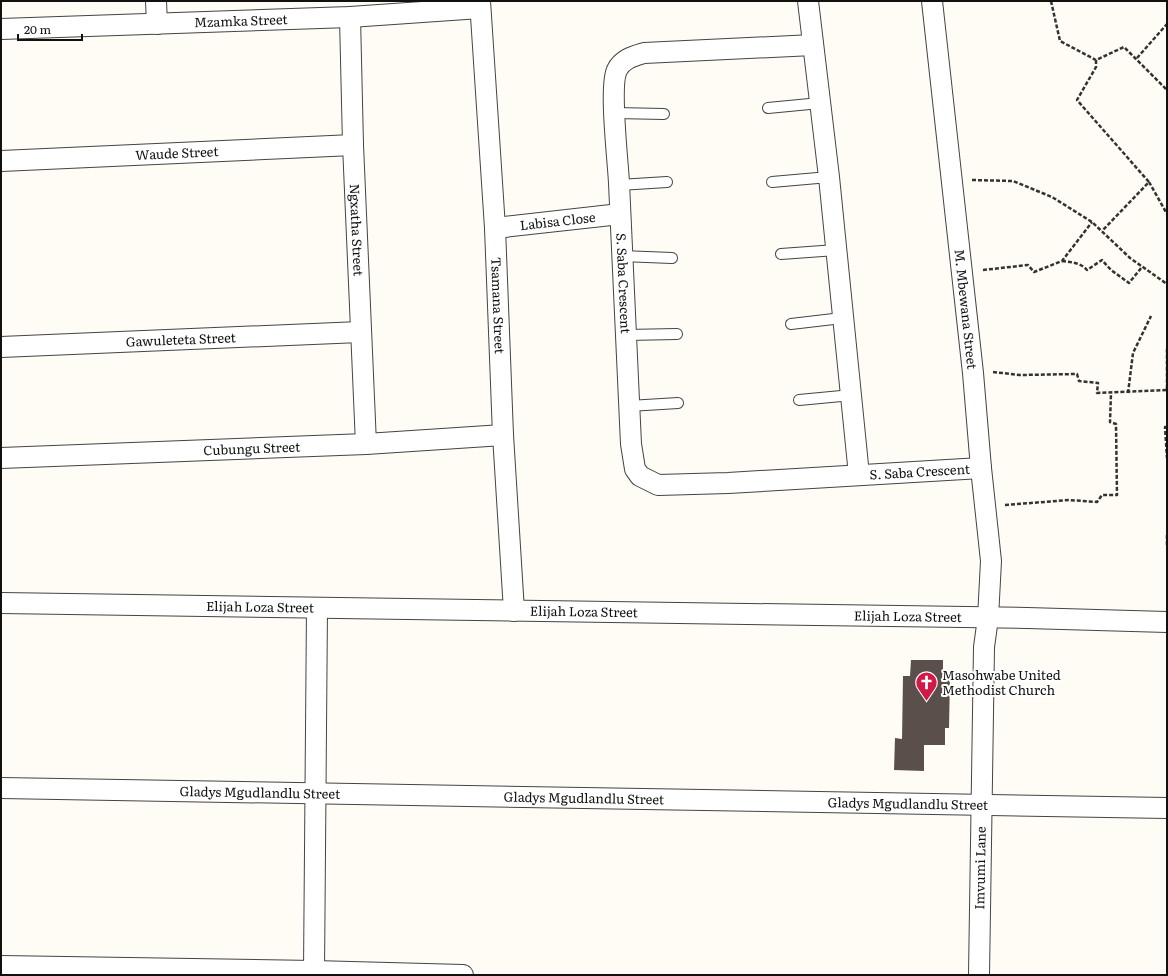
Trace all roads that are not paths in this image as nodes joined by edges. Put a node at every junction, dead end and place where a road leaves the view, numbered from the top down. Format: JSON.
{"nodes":[{"id":1,"x":156,"y":1,"type":"edge"},
{"id":2,"x":808,"y":1,"type":"edge"},
{"id":3,"x":936,"y":1,"type":"edge"},
{"id":4,"x":480,"y":5,"type":"edge"},
{"id":5,"x":350,"y":17,"type":"junction"},
{"id":6,"x":157,"y":24,"type":"junction"},
{"id":7,"x":1,"y":29,"type":"edge"},
{"id":8,"x":813,"y":45,"type":"junction"},
{"id":9,"x":820,"y":103,"type":"junction"},
{"id":10,"x":768,"y":108,"type":"dead end"},
{"id":11,"x":615,"y":113,"type":"junction"},
{"id":12,"x":664,"y":114,"type":"dead end"},
{"id":13,"x":353,"y":144,"type":"junction"},
{"id":14,"x":1,"y":161,"type":"edge"},
{"id":15,"x":829,"y":177,"type":"junction"},
{"id":16,"x":667,"y":182,"type":"dead end"},
{"id":17,"x":772,"y":182,"type":"dead end"},
{"id":18,"x":619,"y":185,"type":"junction"},
{"id":19,"x":620,"y":214,"type":"junction"},
{"id":20,"x":495,"y":228,"type":"junction"},
{"id":21,"x":836,"y":250,"type":"junction"},
{"id":22,"x":781,"y":254,"type":"dead end"},
{"id":23,"x":621,"y":256,"type":"junction"},
{"id":24,"x":672,"y":258,"type":"dead end"},
{"id":25,"x":842,"y":318,"type":"junction"},
{"id":26,"x":791,"y":324,"type":"dead end"},
{"id":27,"x":360,"y":332,"type":"junction"},
{"id":28,"x":677,"y":334,"type":"dead end"},
{"id":29,"x":626,"y":336,"type":"junction"},
{"id":30,"x":1,"y":347,"type":"edge"},
{"id":31,"x":852,"y":395,"type":"junction"},
{"id":32,"x":799,"y":400,"type":"dead end"},
{"id":33,"x":678,"y":403,"type":"dead end"},
{"id":34,"x":629,"y":406,"type":"junction"},
{"id":35,"x":503,"y":436,"type":"junction"},
{"id":36,"x":366,"y":444,"type":"junction"},
{"id":37,"x":1,"y":458,"type":"edge"},
{"id":38,"x":981,"y":468,"type":"junction"},
{"id":39,"x":859,"y":475,"type":"junction"},
{"id":40,"x":1,"y":603,"type":"edge"},
{"id":41,"x":317,"y":608,"type":"junction"},
{"id":42,"x":514,"y":611,"type":"junction"},
{"id":43,"x":988,"y":618,"type":"junction"},
{"id":44,"x":1167,"y":622,"type":"edge"},
{"id":45,"x":1,"y":788,"type":"edge"},
{"id":46,"x":316,"y":794,"type":"junction"},
{"id":47,"x":981,"y":805,"type":"junction"},
{"id":48,"x":1167,"y":808,"type":"edge"},
{"id":49,"x":1,"y":966,"type":"edge"},
{"id":50,"x":314,"y":970,"type":"junction"},
{"id":51,"x":463,"y":975,"type":"edge"},
{"id":52,"x":979,"y":975,"type":"edge"}],
"edges":[{"from":1,"to":6,"type":"street"},
{"from":2,"to":8,"type":"street","name":"S. Saba Crescent"},
{"from":3,"to":38,"type":"street","name":"M. Mbewana Street"},
{"from":4,"to":5,"type":"street","name":"Mzamka Street"},
{"from":4,"to":20,"type":"street","name":"Tsamana Street"},
{"from":5,"to":6,"type":"street","name":"Mzamka Street"},
{"from":5,"to":13,"type":"street","name":"Ngxatha Street"},
{"from":6,"to":7,"type":"street","name":"Mzamka Street"},
{"from":8,"to":9,"type":"street","name":"S. Saba Crescent"},
{"from":8,"to":11,"type":"street","name":"S. Saba Crescent"},
{"from":9,"to":10,"type":"lane"},
{"from":9,"to":15,"type":"street","name":"S. Saba Crescent"},
{"from":11,"to":12,"type":"lane"},
{"from":11,"to":18,"type":"street","name":"S. Saba Crescent"},
{"from":13,"to":14,"type":"street","name":"Waude Street"},
{"from":13,"to":27,"type":"street","name":"Ngxatha Street"},
{"from":15,"to":17,"type":"lane"},
{"from":15,"to":21,"type":"street","name":"S. Saba Crescent"},
{"from":16,"to":18,"type":"lane"},
{"from":18,"to":19,"type":"street","name":"S. Saba Crescent"},
{"from":19,"to":20,"type":"street","name":"Labisa Close"},
{"from":19,"to":23,"type":"street","name":"S. Saba Crescent"},
{"from":20,"to":35,"type":"street","name":"Tsamana Street"},
{"from":21,"to":22,"type":"lane"},
{"from":21,"to":25,"type":"street","name":"S. Saba Crescent"},
{"from":23,"to":24,"type":"lane"},
{"from":23,"to":29,"type":"street","name":"S. Saba Crescent"},
{"from":25,"to":26,"type":"lane"},
{"from":25,"to":31,"type":"street","name":"S. Saba Crescent"},
{"from":27,"to":30,"type":"street","name":"Gawuleteta Street"},
{"from":27,"to":36,"type":"street","name":"Ngxatha Street"},
{"from":28,"to":29,"type":"lane"},
{"from":29,"to":34,"type":"street","name":"S. Saba Crescent"},
{"from":31,"to":32,"type":"lane"},
{"from":31,"to":39,"type":"street","name":"S. Saba Crescent"},
{"from":33,"to":34,"type":"lane"},
{"from":34,"to":39,"type":"street","name":"S. Saba Crescent"},
{"from":35,"to":36,"type":"street","name":"Cubungu Street"},
{"from":35,"to":42,"type":"street","name":"Tsamana Street"},
{"from":36,"to":37,"type":"street","name":"Cubungu Street"},
{"from":38,"to":39,"type":"street","name":"S. Saba Crescent"},
{"from":38,"to":43,"type":"street","name":"M. Mbewana Street"},
{"from":40,"to":41,"type":"street","name":"Elijah Loza Street"},
{"from":41,"to":42,"type":"street","name":"Elijah Loza Street"},
{"from":41,"to":46,"type":"street"},
{"from":42,"to":43,"type":"street","name":"Elijah Loza Street"},
{"from":43,"to":44,"type":"street","name":"Elijah Loza Street"},
{"from":43,"to":47,"type":"street","name":"Imvumi Lane"},
{"from":45,"to":46,"type":"street","name":"Gladys Mgudlandlu Street"},
{"from":46,"to":47,"type":"street","name":"Gladys Mgudlandlu Street"},
{"from":46,"to":50,"type":"street"},
{"from":47,"to":48,"type":"street","name":"Gladys Mgudlandlu Street"},
{"from":47,"to":52,"type":"street","name":"Imvumi Lane"},
{"from":49,"to":50,"type":"street"},
{"from":50,"to":51,"type":"street"}]}
